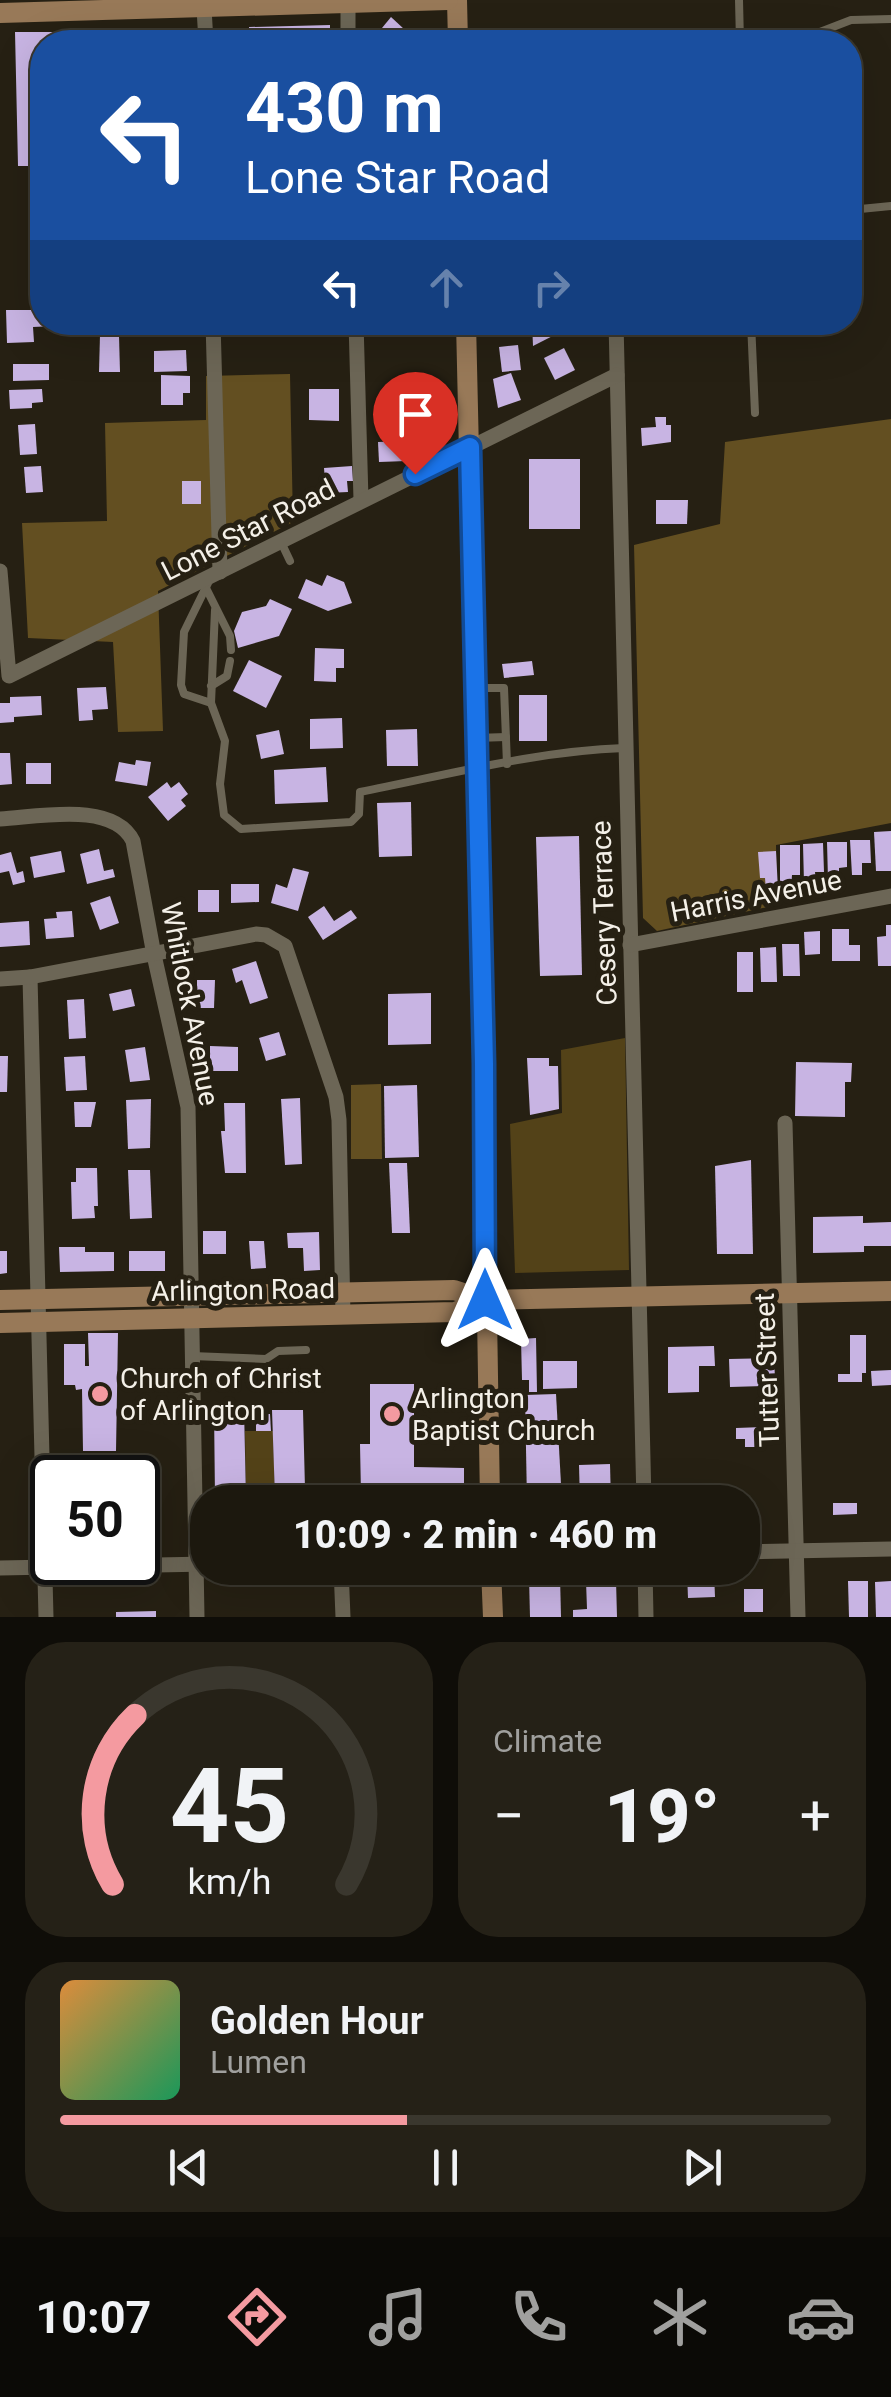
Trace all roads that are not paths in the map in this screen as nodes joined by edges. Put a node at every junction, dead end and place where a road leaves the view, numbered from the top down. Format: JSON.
{"nodes":[{"id":1,"x":448,"y":0,"type":"edge"},
{"id":2,"x":456,"y":0,"type":"edge"},
{"id":3,"x":739,"y":0,"type":"edge"},
{"id":4,"x":348,"y":3,"type":"junction"},
{"id":5,"x":204,"y":8,"type":"junction"},
{"id":6,"x":0,"y":13,"type":"edge"},
{"id":7,"x":891,"y":19,"type":"edge"},
{"id":8,"x":205,"y":30,"type":"edge"},
{"id":9,"x":348,"y":30,"type":"edge"},
{"id":10,"x":457,"y":30,"type":"edge"},
{"id":11,"x":740,"y":30,"type":"edge"},
{"id":12,"x":825,"y":30,"type":"edge"},
{"id":13,"x":891,"y":206,"type":"edge"},
{"id":14,"x":862,"y":209,"type":"edge"},
{"id":15,"x":214,"y":335,"type":"edge"},
{"id":16,"x":356,"y":335,"type":"edge"},
{"id":17,"x":466,"y":335,"type":"edge"},
{"id":18,"x":616,"y":335,"type":"edge"},
{"id":19,"x":752,"y":335,"type":"edge"},
{"id":20,"x":618,"y":375,"type":"junction"},
{"id":21,"x":755,"y":413,"type":"dead end"},
{"id":22,"x":470,"y":447,"type":"junction"},
{"id":23,"x":361,"y":500,"type":"junction"},
{"id":24,"x":280,"y":542,"type":"junction"},
{"id":25,"x":290,"y":561,"type":"dead end"},
{"id":26,"x":0,"y":572,"type":"edge"},
{"id":27,"x":212,"y":583,"type":"junction"},
{"id":28,"x":215,"y":610,"type":"junction"},
{"id":29,"x":230,"y":650,"type":"dead end"},
{"id":30,"x":230,"y":661,"type":"dead end"},
{"id":31,"x":211,"y":686,"type":"junction"},
{"id":32,"x":475,"y":688,"type":"junction"},
{"id":33,"x":211,"y":704,"type":"junction"},
{"id":34,"x":506,"y":737,"type":"junction"},
{"id":35,"x":476,"y":738,"type":"junction"},
{"id":36,"x":624,"y":748,"type":"junction"},
{"id":37,"x":507,"y":764,"type":"junction"},
{"id":38,"x":477,"y":769,"type":"junction"},
{"id":39,"x":0,"y":819,"type":"edge"},
{"id":40,"x":891,"y":896,"type":"edge"},
{"id":41,"x":630,"y":945,"type":"junction"},
{"id":42,"x":154,"y":955,"type":"junction"},
{"id":43,"x":30,"y":977,"type":"junction"},
{"id":44,"x":0,"y":979,"type":"edge"},
{"id":45,"x":785,"y":1122,"type":"dead end"},
{"id":46,"x":891,"y":1291,"type":"edge"},
{"id":47,"x":343,"y":1292,"type":"junction"},
{"id":48,"x":790,"y":1294,"type":"junction"},
{"id":49,"x":190,"y":1296,"type":"junction"},
{"id":50,"x":640,"y":1297,"type":"junction"},
{"id":51,"x":40,"y":1299,"type":"junction"},
{"id":52,"x":0,"y":1300,"type":"edge"},
{"id":53,"x":485,"y":1300,"type":"junction"},
{"id":54,"x":343,"y":1315,"type":"junction"},
{"id":55,"x":191,"y":1318,"type":"junction"},
{"id":56,"x":0,"y":1322,"type":"edge"},
{"id":57,"x":42,"y":1322,"type":"junction"},
{"id":58,"x":306,"y":1350,"type":"dead end"},
{"id":59,"x":192,"y":1356,"type":"junction"},
{"id":60,"x":44,"y":1455,"type":"edge"},
{"id":61,"x":198,"y":1485,"type":"edge"},
{"id":62,"x":490,"y":1485,"type":"edge"},
{"id":63,"x":644,"y":1485,"type":"edge"},
{"id":64,"x":891,"y":1549,"type":"edge"},
{"id":65,"x":796,"y":1551,"type":"junction"},
{"id":66,"x":760,"y":1552,"type":"edge"},
{"id":67,"x":190,"y":1564,"type":"edge"},
{"id":68,"x":160,"y":1565,"type":"edge"},
{"id":69,"x":30,"y":1567,"type":"edge"},
{"id":70,"x":0,"y":1568,"type":"edge"},
{"id":71,"x":45,"y":1585,"type":"edge"},
{"id":72,"x":200,"y":1585,"type":"edge"},
{"id":73,"x":341,"y":1585,"type":"edge"},
{"id":74,"x":492,"y":1585,"type":"edge"},
{"id":75,"x":645,"y":1585,"type":"edge"},
{"id":76,"x":46,"y":1617,"type":"edge"},
{"id":77,"x":197,"y":1617,"type":"edge"},
{"id":78,"x":342,"y":1617,"type":"edge"},
{"id":79,"x":493,"y":1617,"type":"edge"},
{"id":80,"x":646,"y":1617,"type":"edge"},
{"id":81,"x":798,"y":1617,"type":"edge"}],
"edges":[{"from":1,"to":4,"type":"main road"},
{"from":2,"to":10,"type":"main road"},
{"from":3,"to":11,"type":"lane"},
{"from":4,"to":5,"type":"main road"},
{"from":4,"to":9,"type":"street"},
{"from":5,"to":6,"type":"main road"},
{"from":5,"to":8,"type":"street"},
{"from":7,"to":12,"type":"lane"},
{"from":13,"to":14,"type":"lane"},
{"from":15,"to":27,"type":"street"},
{"from":16,"to":23,"type":"street"},
{"from":17,"to":22,"type":"main road"},
{"from":18,"to":20,"type":"street","name":"Cesery Terrace"},
{"from":19,"to":21,"type":"lane"},
{"from":20,"to":22,"type":"street","name":"Lone Star Road"},
{"from":20,"to":36,"type":"street","name":"Cesery Terrace"},
{"from":22,"to":23,"type":"street","name":"Lone Star Road"},
{"from":22,"to":32,"type":"main road"},
{"from":23,"to":24,"type":"street","name":"Lone Star Road"},
{"from":24,"to":25,"type":"lane"},
{"from":24,"to":27,"type":"street","name":"Lone Star Road"},
{"from":26,"to":27,"type":"street","name":"Lone Star Road"},
{"from":27,"to":28,"type":"lane"},
{"from":27,"to":33,"type":"lane"},
{"from":28,"to":29,"type":"lane"},
{"from":28,"to":31,"type":"lane"},
{"from":30,"to":31,"type":"lane"},
{"from":31,"to":33,"type":"lane"},
{"from":32,"to":34,"type":"lane"},
{"from":32,"to":35,"type":"main road"},
{"from":33,"to":38,"type":"lane"},
{"from":34,"to":35,"type":"lane"},
{"from":34,"to":37,"type":"lane"},
{"from":35,"to":38,"type":"main road"},
{"from":36,"to":37,"type":"lane"},
{"from":36,"to":41,"type":"street","name":"Cesery Terrace"},
{"from":37,"to":38,"type":"lane"},
{"from":38,"to":53,"type":"main road"},
{"from":39,"to":42,"type":"street","name":"Whitlock Avenue"},
{"from":40,"to":41,"type":"street","name":"Harris Avenue"},
{"from":41,"to":50,"type":"street","name":"Cesery Terrace"},
{"from":42,"to":43,"type":"street"},
{"from":42,"to":47,"type":"street"},
{"from":42,"to":49,"type":"street","name":"Whitlock Avenue"},
{"from":43,"to":44,"type":"street"},
{"from":43,"to":51,"type":"street"},
{"from":45,"to":48,"type":"street","name":"Tutter Street"},
{"from":46,"to":48,"type":"main road","name":"Arlington Road"},
{"from":47,"to":49,"type":"main road","name":"Arlington Road"},
{"from":47,"to":53,"type":"main road","name":"Arlington Road"},
{"from":47,"to":54,"type":"street"},
{"from":48,"to":50,"type":"main road","name":"Arlington Road"},
{"from":48,"to":65,"type":"street","name":"Tutter Street"},
{"from":49,"to":51,"type":"main road","name":"Arlington Road"},
{"from":49,"to":55,"type":"street","name":"Whitlock Avenue"},
{"from":50,"to":53,"type":"main road","name":"Arlington Road"},
{"from":50,"to":63,"type":"street","name":"Cesery Terrace"},
{"from":51,"to":52,"type":"main road","name":"Arlington Road"},
{"from":51,"to":57,"type":"street"},
{"from":53,"to":54,"type":"main road","name":"Arlington Road"},
{"from":53,"to":62,"type":"main road"},
{"from":54,"to":55,"type":"main road","name":"Arlington Road"},
{"from":55,"to":57,"type":"main road","name":"Arlington Road"},
{"from":55,"to":59,"type":"street","name":"Whitlock Avenue"},
{"from":56,"to":57,"type":"main road","name":"Arlington Road"},
{"from":57,"to":60,"type":"street"},
{"from":58,"to":59,"type":"lane"},
{"from":59,"to":61,"type":"street","name":"Whitlock Avenue"},
{"from":64,"to":65,"type":"street"},
{"from":65,"to":66,"type":"street"},
{"from":65,"to":81,"type":"street","name":"Tutter Street"},
{"from":67,"to":68,"type":"street"},
{"from":69,"to":70,"type":"street"},
{"from":71,"to":76,"type":"street"},
{"from":72,"to":77,"type":"street","name":"Whitlock Avenue"},
{"from":73,"to":78,"type":"street"},
{"from":74,"to":79,"type":"main road"},
{"from":75,"to":80,"type":"street"}]}
